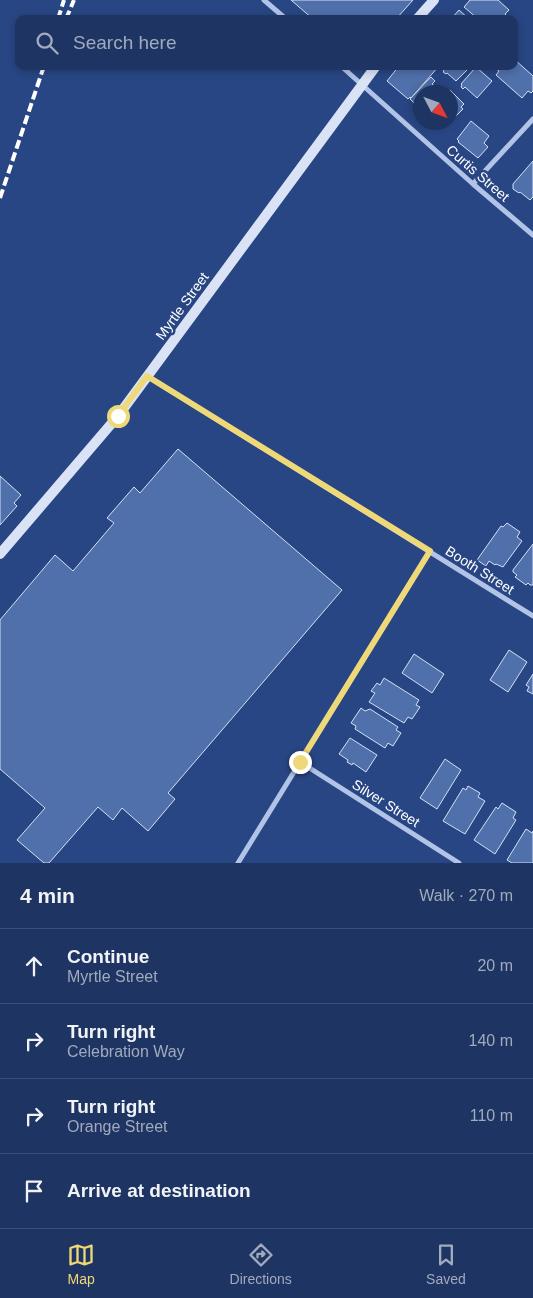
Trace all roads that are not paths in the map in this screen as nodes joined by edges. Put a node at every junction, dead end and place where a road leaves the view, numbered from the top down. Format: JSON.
{"nodes":[{"id":1,"x":264,"y":0,"type":"edge"},
{"id":2,"x":434,"y":0,"type":"edge"},
{"id":3,"x":281,"y":15,"type":"edge"},
{"id":4,"x":421,"y":15,"type":"edge"},
{"id":5,"x":345,"y":70,"type":"edge"},
{"id":6,"x":373,"y":70,"type":"edge"},
{"id":7,"x":361,"y":84,"type":"junction"},
{"id":8,"x":533,"y":119,"type":"edge"},
{"id":9,"x":473,"y":184,"type":"junction"},
{"id":10,"x":533,"y":235,"type":"edge"},
{"id":11,"x":147,"y":376,"type":"junction"},
{"id":12,"x":430,"y":551,"type":"junction"},
{"id":13,"x":0,"y":554,"type":"edge"},
{"id":14,"x":533,"y":616,"type":"edge"},
{"id":15,"x":300,"y":762,"type":"junction"},
{"id":16,"x":238,"y":863,"type":"edge"},
{"id":17,"x":459,"y":863,"type":"edge"}],
"edges":[{"from":1,"to":3,"type":"street"},
{"from":2,"to":4,"type":"street"},
{"from":5,"to":7,"type":"street","name":"Curtis Street"},
{"from":6,"to":7,"type":"street","name":"Myrtle Street"},
{"from":7,"to":9,"type":"street","name":"Curtis Street"},
{"from":7,"to":11,"type":"street","name":"Myrtle Street"},
{"from":8,"to":9,"type":"street"},
{"from":9,"to":10,"type":"street","name":"Curtis Street"},
{"from":11,"to":12,"type":"street","name":"Booth Street"},
{"from":11,"to":13,"type":"street","name":"Myrtle Street"},
{"from":12,"to":14,"type":"street","name":"Booth Street"},
{"from":12,"to":15,"type":"street"},
{"from":15,"to":16,"type":"street"},
{"from":15,"to":17,"type":"street","name":"Silver Street"}]}
